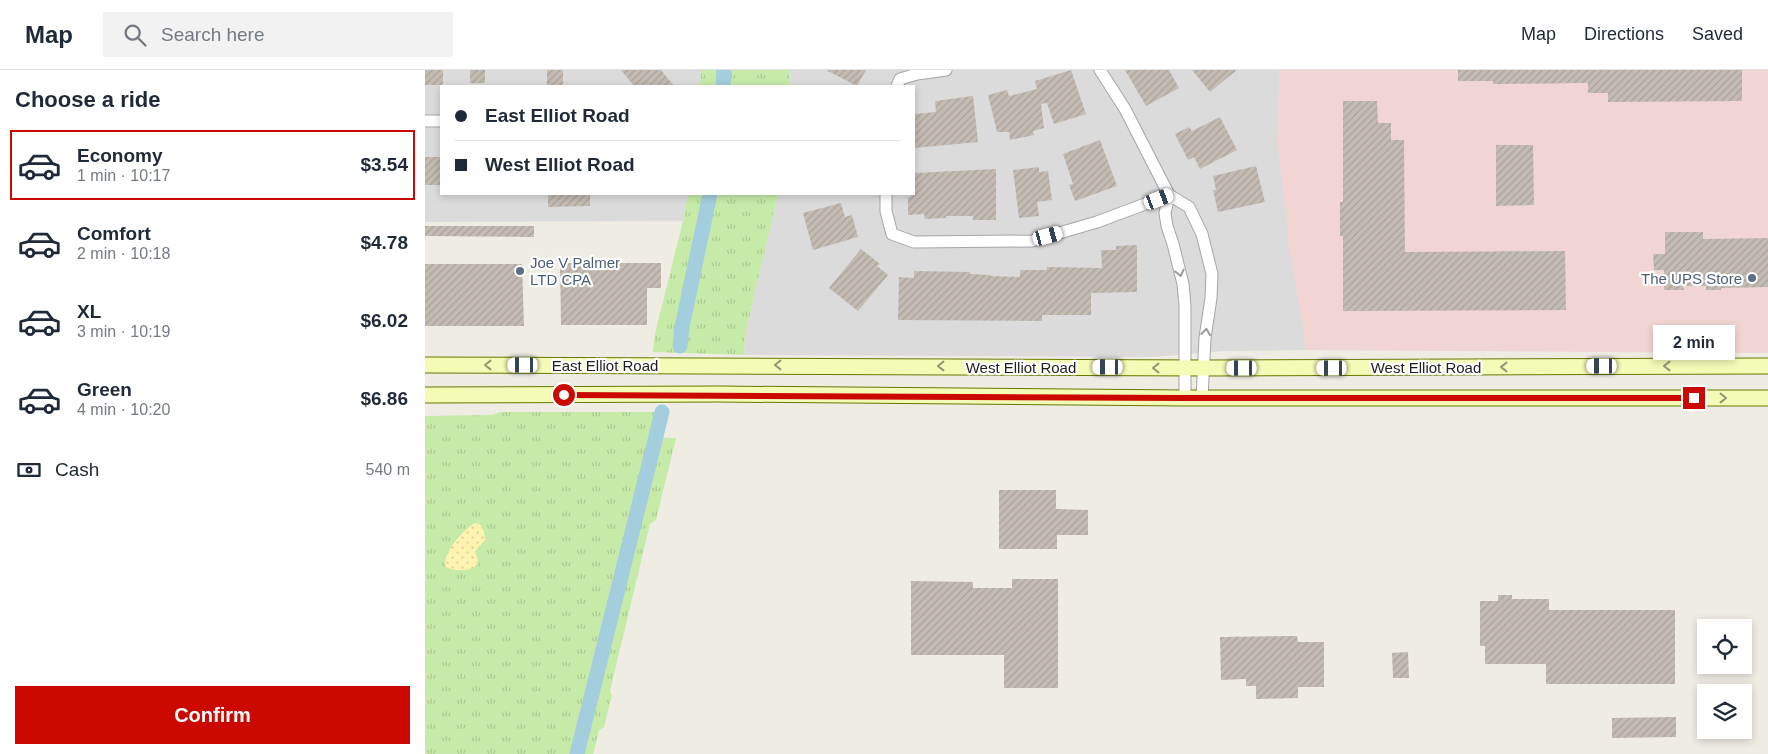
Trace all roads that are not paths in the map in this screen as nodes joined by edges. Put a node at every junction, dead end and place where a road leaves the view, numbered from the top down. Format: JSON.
{"nodes":[{"id":1,"x":946,"y":70,"type":"edge"},
{"id":2,"x":1100,"y":70,"type":"edge"},
{"id":3,"x":899,"y":83,"type":"edge"},
{"id":4,"x":425,"y":121,"type":"edge"},
{"id":5,"x":440,"y":121,"type":"edge"},
{"id":6,"x":886,"y":195,"type":"edge"},
{"id":7,"x":1169,"y":195,"type":"junction"},
{"id":8,"x":425,"y":365,"type":"edge"},
{"id":9,"x":694,"y":365,"type":"joint"},
{"id":10,"x":1768,"y":366,"type":"edge"},
{"id":11,"x":1186,"y":368,"type":"junction"},
{"id":12,"x":1205,"y":368,"type":"junction"},
{"id":13,"x":644,"y":394,"type":"joint"},
{"id":14,"x":425,"y":395,"type":"edge"},
{"id":15,"x":1185,"y":398,"type":"junction"},
{"id":16,"x":1203,"y":398,"type":"junction"},
{"id":17,"x":1768,"y":398,"type":"edge"}],
"edges":[{"from":1,"to":3,"type":"street"},
{"from":2,"to":7,"type":"street"},
{"from":4,"to":5,"type":"street"},
{"from":6,"to":7,"type":"street"},
{"from":7,"to":11,"type":"street","one_way":true},
{"from":12,"to":7,"type":"street","one_way":true},
{"from":9,"to":8,"type":"main road","name":"East Elliot Road","one_way":true},
{"from":11,"to":9,"type":"main road","name":"West Elliot Road","one_way":true},
{"from":10,"to":12,"type":"main road","name":"West Elliot Road","one_way":true},
{"from":11,"to":12,"type":"main road","name":"West Elliot Road"},
{"from":11,"to":15,"type":"street"},
{"from":12,"to":16,"type":"street"},
{"from":13,"to":14,"type":"main road","name":"East Elliot Road"},
{"from":13,"to":15,"type":"main road","name":"West Elliot Road"},
{"from":15,"to":16,"type":"main road","name":"West Elliot Road"},
{"from":16,"to":17,"type":"main road","name":"West Elliot Road","one_way":true}]}
